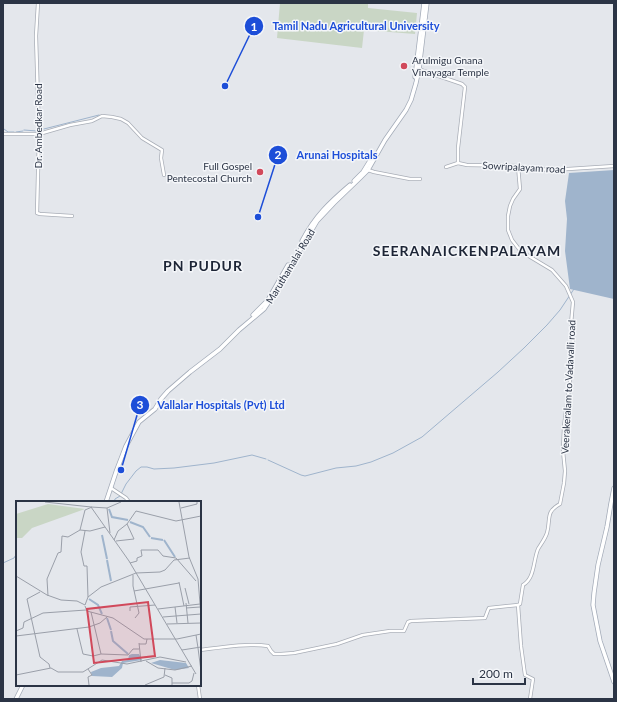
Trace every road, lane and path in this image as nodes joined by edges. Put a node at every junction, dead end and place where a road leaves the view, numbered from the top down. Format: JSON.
{"nodes":[{"id":1,"x":38,"y":3,"type":"edge"},
{"id":2,"x":425,"y":3,"type":"edge"},
{"id":3,"x":418,"y":69,"type":"junction"},
{"id":4,"x":3,"y":134,"type":"edge"},
{"id":5,"x":39,"y":134,"type":"junction"},
{"id":6,"x":458,"y":163,"type":"junction"},
{"id":7,"x":518,"y":166,"type":"junction"},
{"id":8,"x":614,"y":166,"type":"edge"},
{"id":9,"x":446,"y":167,"type":"dead end"},
{"id":10,"x":368,"y":170,"type":"junction"},
{"id":11,"x":164,"y":175,"type":"dead end"},
{"id":12,"x":420,"y":179,"type":"dead end"},
{"id":13,"x":72,"y":216,"type":"dead end"},
{"id":14,"x":110,"y":488,"type":"junction"},
{"id":15,"x":614,"y":488,"type":"edge"},
{"id":16,"x":106,"y":501,"type":"edge"},
{"id":17,"x":128,"y":501,"type":"edge"},
{"id":18,"x":518,"y":605,"type":"junction"},
{"id":19,"x":201,"y":650,"type":"edge"},
{"id":20,"x":614,"y":682,"type":"edge"},
{"id":21,"x":22,"y":686,"type":"edge"},
{"id":22,"x":198,"y":686,"type":"edge"},
{"id":23,"x":15,"y":699,"type":"edge"},
{"id":24,"x":200,"y":699,"type":"edge"},
{"id":25,"x":530,"y":699,"type":"edge"}],
"edges":[{"from":1,"to":5,"type":"street","name":"Dr. Ambedkar Road"},
{"from":2,"to":3,"type":"main road","name":"Maruthamalai Road"},
{"from":3,"to":6,"type":"street"},
{"from":3,"to":10,"type":"main road","name":"Maruthamalai Road"},
{"from":3,"to":14,"type":"main road","name":"Maruthamalai Road"},
{"from":4,"to":5,"type":"street"},
{"from":5,"to":11,"type":"street"},
{"from":5,"to":13,"type":"street","name":"Dr. Ambedkar Road"},
{"from":6,"to":7,"type":"street","name":"Sowripalayam road"},
{"from":6,"to":9,"type":"street","name":"Sowripalayam road"},
{"from":7,"to":8,"type":"street","name":"Sowripalayam road"},
{"from":7,"to":18,"type":"street","name":"Veerakeralam to Vadavalli road"},
{"from":10,"to":12,"type":"street"},
{"from":10,"to":14,"type":"main road","name":"Maruthamalai Road"},
{"from":14,"to":16,"type":"main road","name":"Maruthamalai Road"},
{"from":14,"to":17,"type":"street"},
{"from":15,"to":20,"type":"main road"},
{"from":18,"to":19,"type":"street"},
{"from":18,"to":25,"type":"street","name":"Veerakeralam to Vadavalli road"},
{"from":21,"to":23,"type":"main road"},
{"from":22,"to":24,"type":"street"}]}
